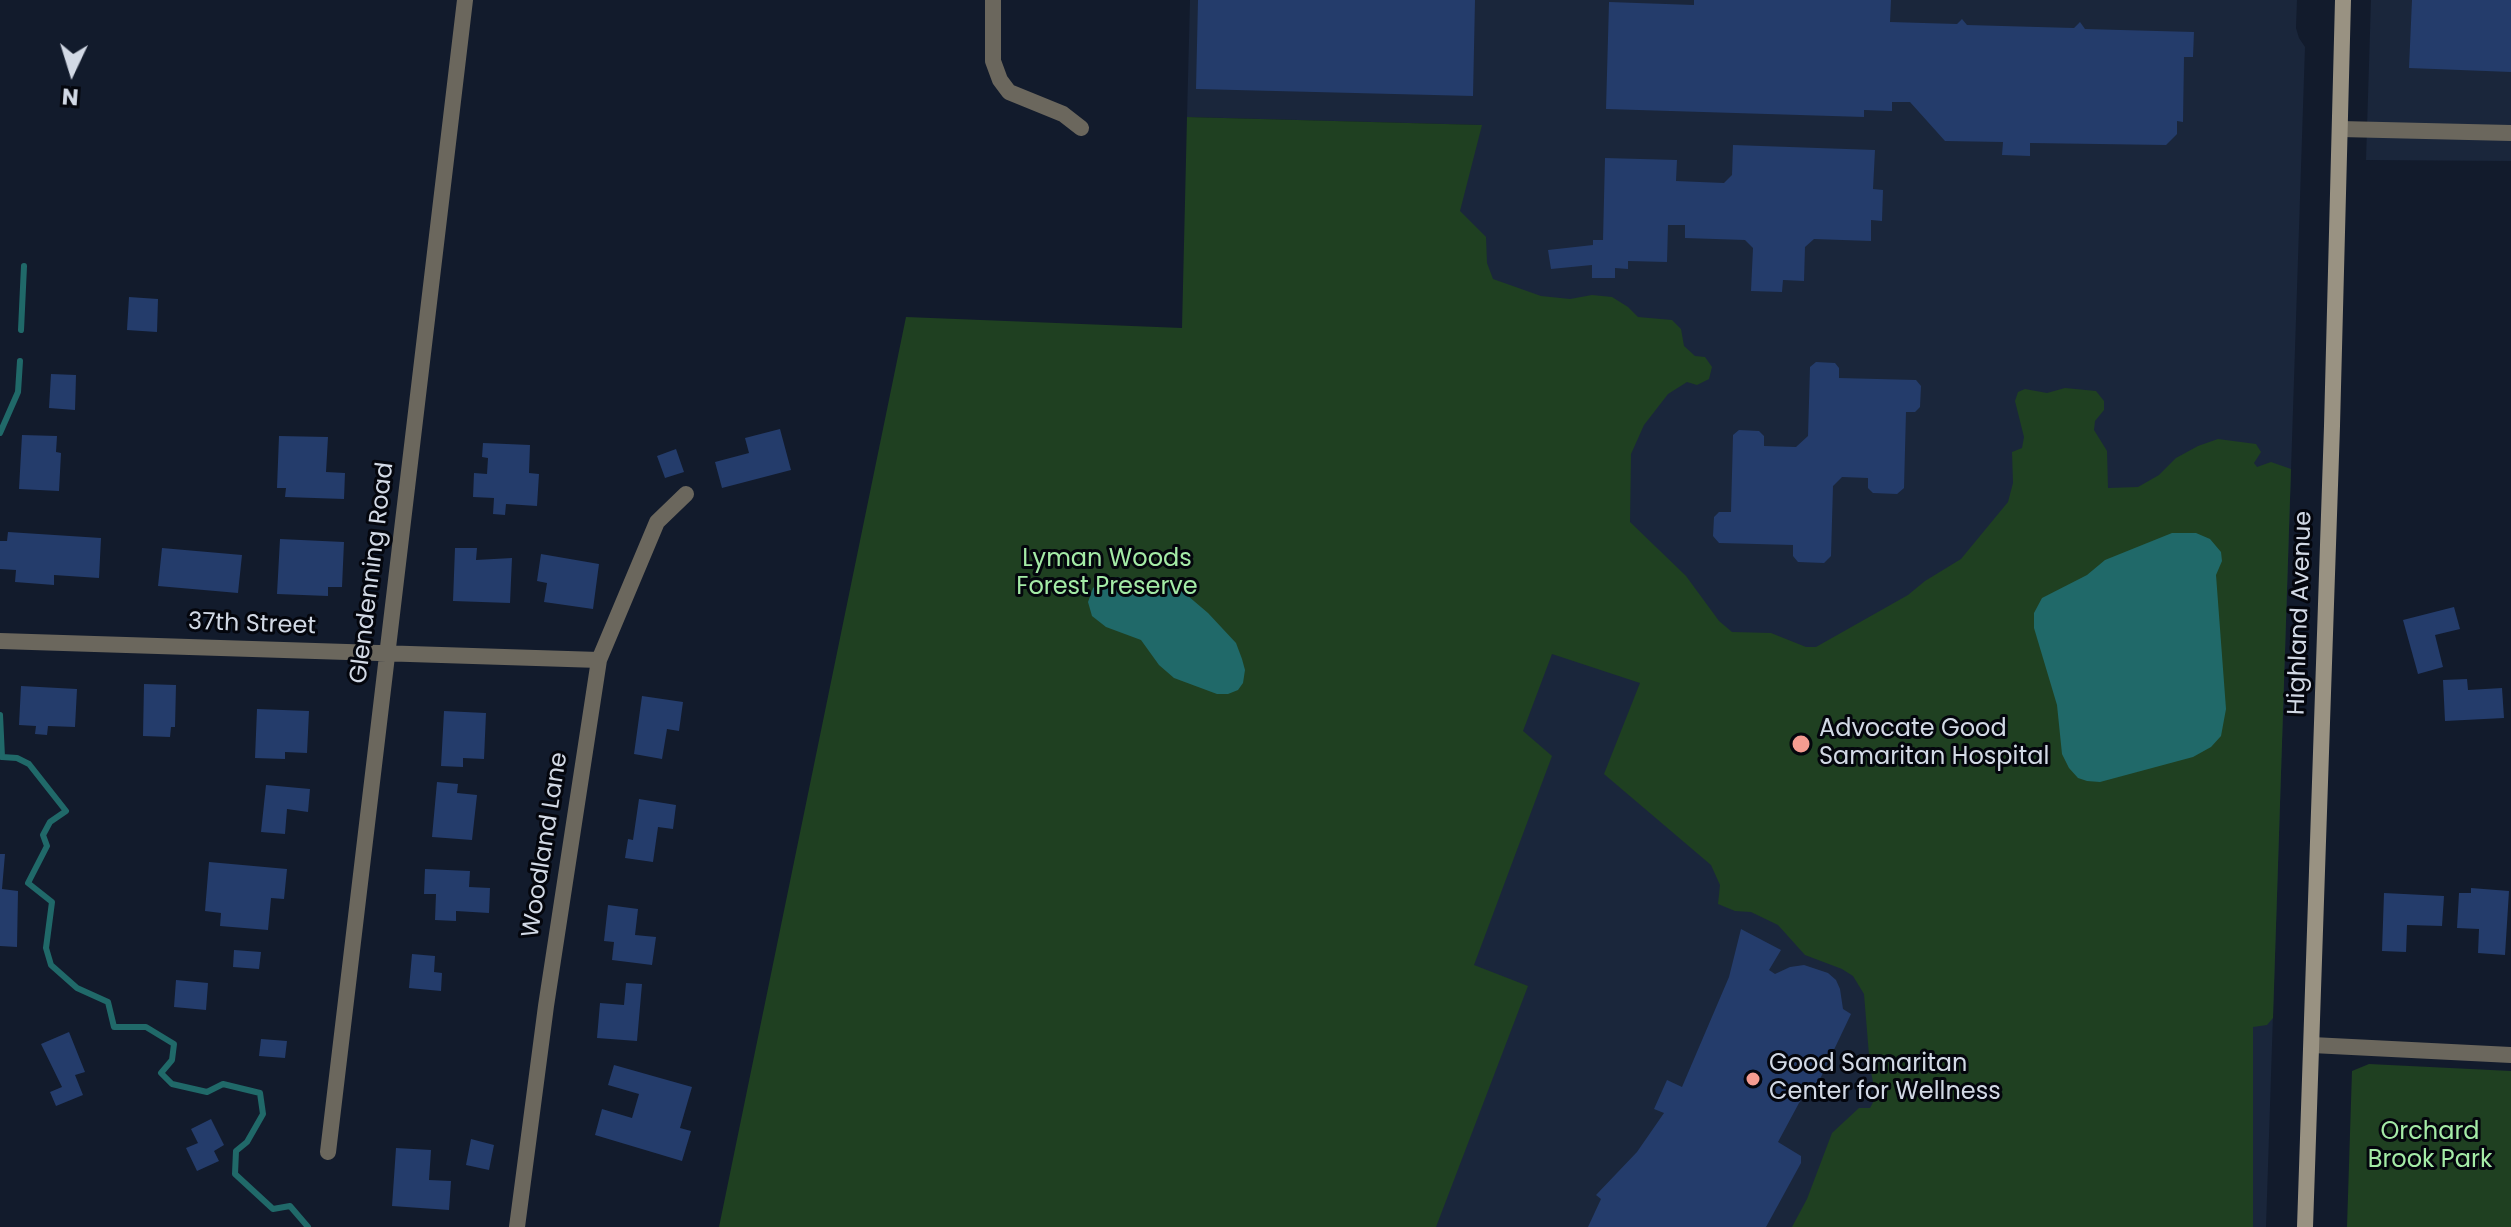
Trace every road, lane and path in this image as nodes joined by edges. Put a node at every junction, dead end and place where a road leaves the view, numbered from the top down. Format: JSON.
{"nodes":[{"id":1,"x":465,"y":0,"type":"edge"},
{"id":2,"x":993,"y":0,"type":"edge"},
{"id":3,"x":2343,"y":0,"type":"edge"},
{"id":4,"x":1081,"y":128,"type":"dead end"},
{"id":5,"x":2340,"y":129,"type":"junction"},
{"id":6,"x":2511,"y":133,"type":"edge"},
{"id":7,"x":686,"y":494,"type":"dead end"},
{"id":8,"x":0,"y":641,"type":"edge"},
{"id":9,"x":386,"y":653,"type":"junction"},
{"id":10,"x":599,"y":660,"type":"junction"},
{"id":11,"x":2312,"y":1045,"type":"junction"},
{"id":12,"x":2511,"y":1055,"type":"edge"},
{"id":13,"x":328,"y":1152,"type":"dead end"},
{"id":14,"x":517,"y":1227,"type":"edge"},
{"id":15,"x":2305,"y":1227,"type":"edge"}],
"edges":[{"from":1,"to":9,"type":"street","name":"Glendenning Road"},
{"from":2,"to":4,"type":"street"},
{"from":3,"to":5,"type":"main road","name":"Highland Avenue"},
{"from":5,"to":6,"type":"street"},
{"from":5,"to":11,"type":"main road","name":"Highland Avenue"},
{"from":7,"to":10,"type":"street","name":"Woodland Lane"},
{"from":8,"to":9,"type":"street","name":"37th Street"},
{"from":9,"to":10,"type":"street","name":"37th Street"},
{"from":9,"to":13,"type":"street","name":"Glendenning Road"},
{"from":10,"to":14,"type":"street","name":"Woodland Lane"},
{"from":11,"to":12,"type":"street"},
{"from":11,"to":15,"type":"main road","name":"Highland Avenue"}]}
